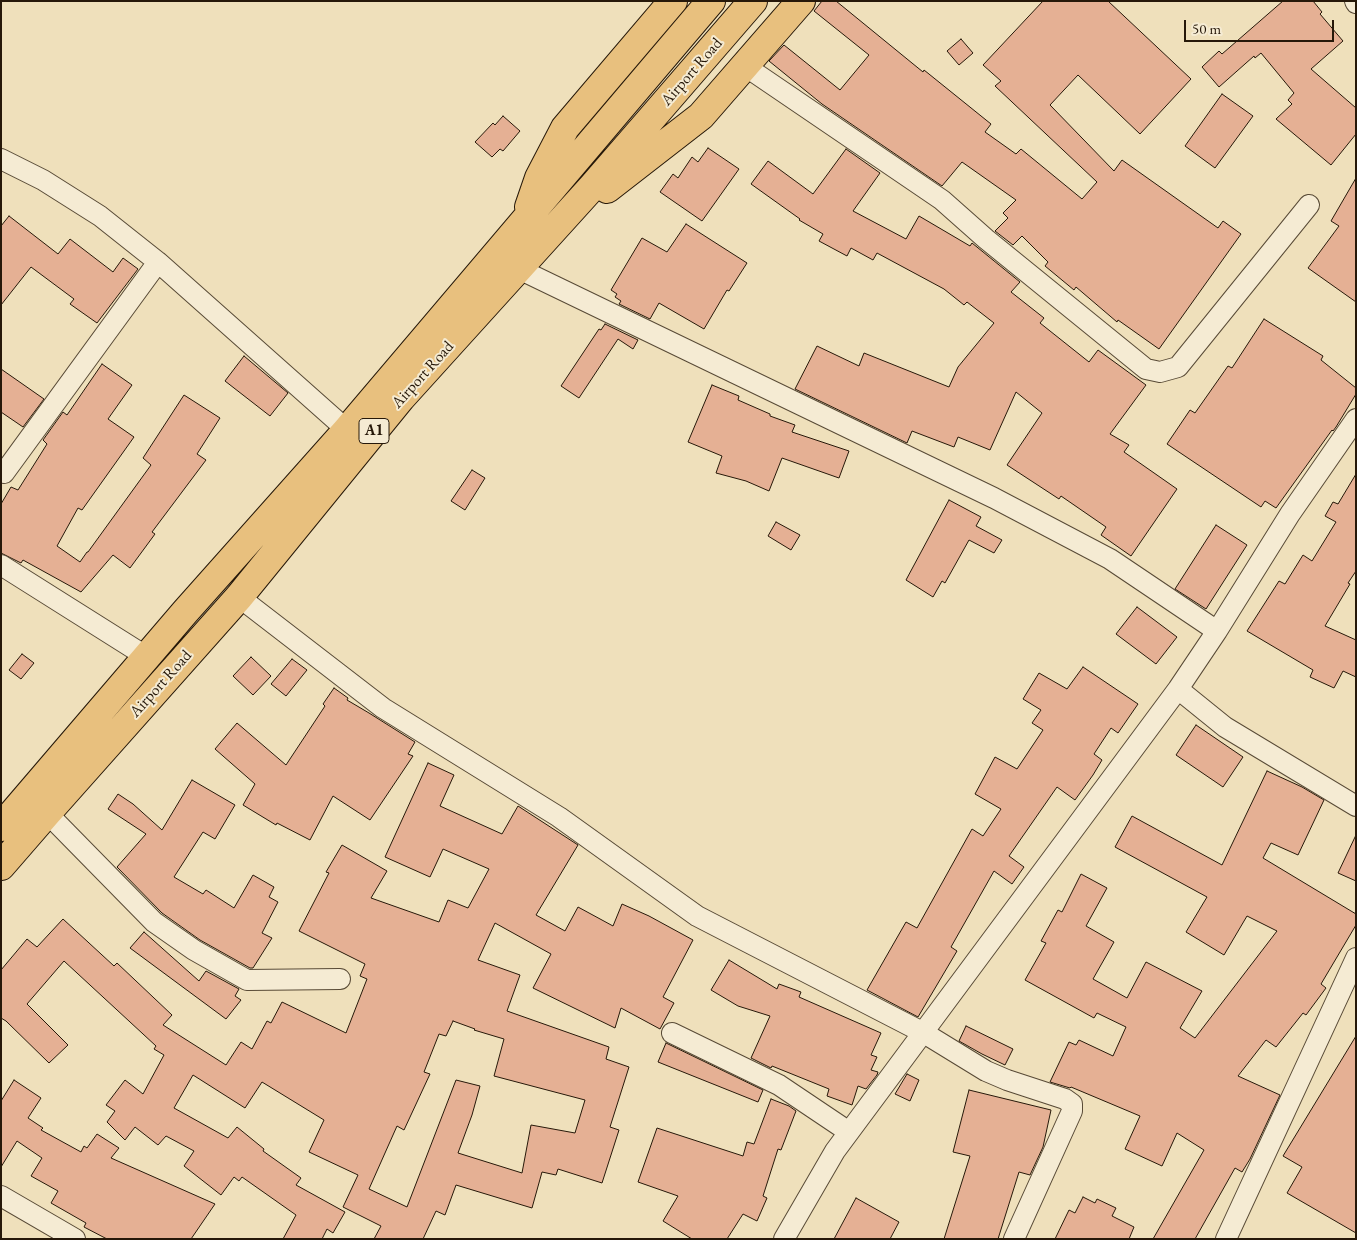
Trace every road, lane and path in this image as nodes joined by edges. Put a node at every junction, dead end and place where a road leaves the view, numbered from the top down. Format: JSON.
{"nodes":[{"id":1,"x":673,"y":1,"type":"edge"},
{"id":2,"x":711,"y":1,"type":"edge"},
{"id":3,"x":752,"y":1,"type":"edge"},
{"id":4,"x":801,"y":1,"type":"edge"},
{"id":5,"x":745,"y":66,"type":"junction"},
{"id":6,"x":1,"y":159,"type":"edge"},
{"id":7,"x":1308,"y":205,"type":"dead end"},
{"id":8,"x":525,"y":222,"type":"junction"},
{"id":9,"x":544,"y":240,"type":"junction"},
{"id":10,"x":158,"y":262,"type":"junction"},
{"id":11,"x":519,"y":269,"type":"junction"},
{"id":12,"x":1356,"y":419,"type":"edge"},
{"id":13,"x":346,"y":430,"type":"junction"},
{"id":14,"x":4,"y":473,"type":"dead end"},
{"id":15,"x":1,"y":565,"type":"edge"},
{"id":16,"x":239,"y":597,"type":"junction"},
{"id":17,"x":1218,"y":631,"type":"junction"},
{"id":18,"x":147,"y":657,"type":"junction"},
{"id":19,"x":1178,"y":690,"type":"junction"},
{"id":20,"x":1356,"y":806,"type":"edge"},
{"id":21,"x":46,"y":813,"type":"junction"},
{"id":22,"x":1,"y":827,"type":"edge"},
{"id":23,"x":1,"y":866,"type":"edge"},
{"id":24,"x":1353,"y":970,"type":"edge"},
{"id":25,"x":340,"y":979,"type":"dead end"},
{"id":26,"x":672,"y":1033,"type":"dead end"},
{"id":27,"x":924,"y":1033,"type":"junction"},
{"id":28,"x":849,"y":1132,"type":"junction"},
{"id":29,"x":1,"y":1196,"type":"edge"},
{"id":30,"x":75,"y":1239,"type":"edge"},
{"id":31,"x":784,"y":1239,"type":"edge"},
{"id":32,"x":1014,"y":1239,"type":"edge"},
{"id":33,"x":1226,"y":1239,"type":"edge"}],
"edges":[{"from":1,"to":8,"type":"highway"},
{"from":2,"to":8,"type":"highway","name":"Airport Road","number":"A1"},
{"from":3,"to":9,"type":"highway","name":"Airport Road","number":"A1"},
{"from":4,"to":5,"type":"highway"},
{"from":5,"to":7,"type":"street"},
{"from":5,"to":9,"type":"highway"},
{"from":6,"to":10,"type":"street"},
{"from":8,"to":13,"type":"highway","name":"Airport Road","number":"A1"},
{"from":9,"to":11,"type":"highway","name":"Airport Road","number":"A1"},
{"from":10,"to":13,"type":"street"},
{"from":10,"to":14,"type":"street"},
{"from":11,"to":16,"type":"highway","name":"Airport Road","number":"A1"},
{"from":11,"to":17,"type":"street"},
{"from":12,"to":17,"type":"street"},
{"from":13,"to":18,"type":"highway","name":"Airport Road","number":"A1"},
{"from":15,"to":18,"type":"street"},
{"from":16,"to":21,"type":"highway","name":"Airport Road","number":"A1"},
{"from":16,"to":27,"type":"street"},
{"from":17,"to":19,"type":"street"},
{"from":18,"to":22,"type":"highway","name":"Airport Road","number":"A1"},
{"from":19,"to":20,"type":"street"},
{"from":19,"to":27,"type":"street"},
{"from":21,"to":23,"type":"highway","name":"Airport Road","number":"A1"},
{"from":21,"to":25,"type":"street"},
{"from":24,"to":33,"type":"street"},
{"from":26,"to":28,"type":"street"},
{"from":27,"to":28,"type":"street"},
{"from":27,"to":32,"type":"street"},
{"from":28,"to":31,"type":"street"},
{"from":29,"to":30,"type":"street"}]}
